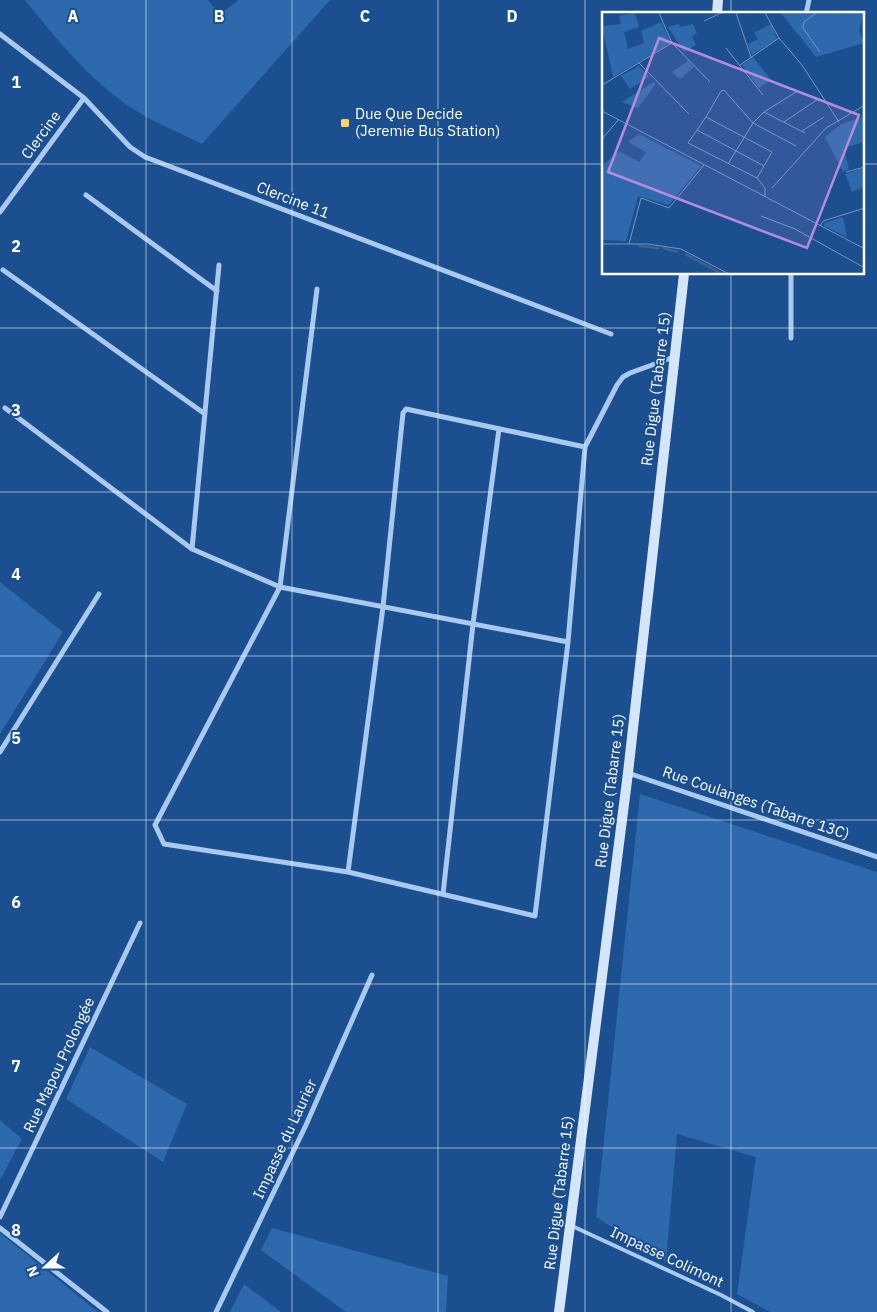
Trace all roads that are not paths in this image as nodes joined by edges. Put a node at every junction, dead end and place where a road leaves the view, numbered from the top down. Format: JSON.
{"nodes":[{"id":1,"x":0,"y":34,"type":"edge"},
{"id":2,"x":84,"y":98,"type":"junction"},
{"id":3,"x":86,"y":195,"type":"dead end"},
{"id":4,"x":0,"y":212,"type":"edge"},
{"id":5,"x":220,"y":265,"type":"dead end"},
{"id":6,"x":3,"y":270,"type":"dead end"},
{"id":7,"x":684,"y":275,"type":"edge"},
{"id":8,"x":791,"y":275,"type":"edge"},
{"id":9,"x":317,"y":289,"type":"dead end"},
{"id":10,"x":217,"y":291,"type":"junction"},
{"id":11,"x":611,"y":334,"type":"dead end"},
{"id":12,"x":791,"y":338,"type":"dead end"},
{"id":13,"x":674,"y":357,"type":"junction"},
{"id":14,"x":5,"y":408,"type":"dead end"},
{"id":15,"x":205,"y":414,"type":"junction"},
{"id":16,"x":499,"y":428,"type":"junction"},
{"id":17,"x":585,"y":447,"type":"junction"},
{"id":18,"x":192,"y":549,"type":"junction"},
{"id":19,"x":280,"y":588,"type":"junction"},
{"id":20,"x":99,"y":594,"type":"dead end"},
{"id":21,"x":383,"y":607,"type":"junction"},
{"id":22,"x":474,"y":624,"type":"junction"},
{"id":23,"x":568,"y":642,"type":"junction"},
{"id":24,"x":0,"y":752,"type":"edge"},
{"id":25,"x":628,"y":773,"type":"junction"},
{"id":26,"x":877,"y":857,"type":"edge"},
{"id":27,"x":348,"y":872,"type":"junction"},
{"id":28,"x":443,"y":894,"type":"junction"},
{"id":29,"x":140,"y":923,"type":"dead end"},
{"id":30,"x":372,"y":975,"type":"dead end"},
{"id":31,"x":0,"y":1217,"type":"edge"},
{"id":32,"x":570,"y":1225,"type":"junction"},
{"id":33,"x":0,"y":1228,"type":"edge"},
{"id":34,"x":107,"y":1312,"type":"edge"},
{"id":35,"x":216,"y":1312,"type":"edge"},
{"id":36,"x":559,"y":1312,"type":"edge"},
{"id":37,"x":753,"y":1312,"type":"edge"}],
"edges":[{"from":1,"to":2,"type":"street","name":"Clercine 11"},
{"from":2,"to":4,"type":"street","name":"Clercine"},
{"from":2,"to":11,"type":"street","name":"Clercine 11"},
{"from":3,"to":10,"type":"street"},
{"from":5,"to":10,"type":"street"},
{"from":6,"to":15,"type":"street"},
{"from":7,"to":13,"type":"street","name":"Rue Digue (Tabarre 15)"},
{"from":8,"to":12,"type":"street"},
{"from":9,"to":19,"type":"street"},
{"from":10,"to":15,"type":"street"},
{"from":13,"to":17,"type":"street"},
{"from":13,"to":25,"type":"street","name":"Rue Digue (Tabarre 15)"},
{"from":14,"to":18,"type":"street"},
{"from":15,"to":18,"type":"street"},
{"from":16,"to":17,"type":"street"},
{"from":16,"to":21,"type":"street"},
{"from":16,"to":22,"type":"street"},
{"from":17,"to":23,"type":"street"},
{"from":18,"to":19,"type":"street"},
{"from":19,"to":21,"type":"street"},
{"from":19,"to":27,"type":"street"},
{"from":20,"to":24,"type":"street"},
{"from":21,"to":22,"type":"street"},
{"from":21,"to":27,"type":"street"},
{"from":22,"to":23,"type":"street"},
{"from":22,"to":28,"type":"street"},
{"from":23,"to":28,"type":"street"},
{"from":25,"to":26,"type":"street","name":"Rue Coulanges (Tabarre 13C)"},
{"from":25,"to":32,"type":"street","name":"Rue Digue (Tabarre 15)"},
{"from":27,"to":28,"type":"street"},
{"from":29,"to":31,"type":"street","name":"Rue Mapou Prolongée"},
{"from":30,"to":35,"type":"street","name":"Impasse du Laurier"},
{"from":32,"to":36,"type":"street","name":"Rue Digue (Tabarre 15)"},
{"from":32,"to":37,"type":"lane","name":"Impasse Colimont"},
{"from":33,"to":34,"type":"street"}]}
